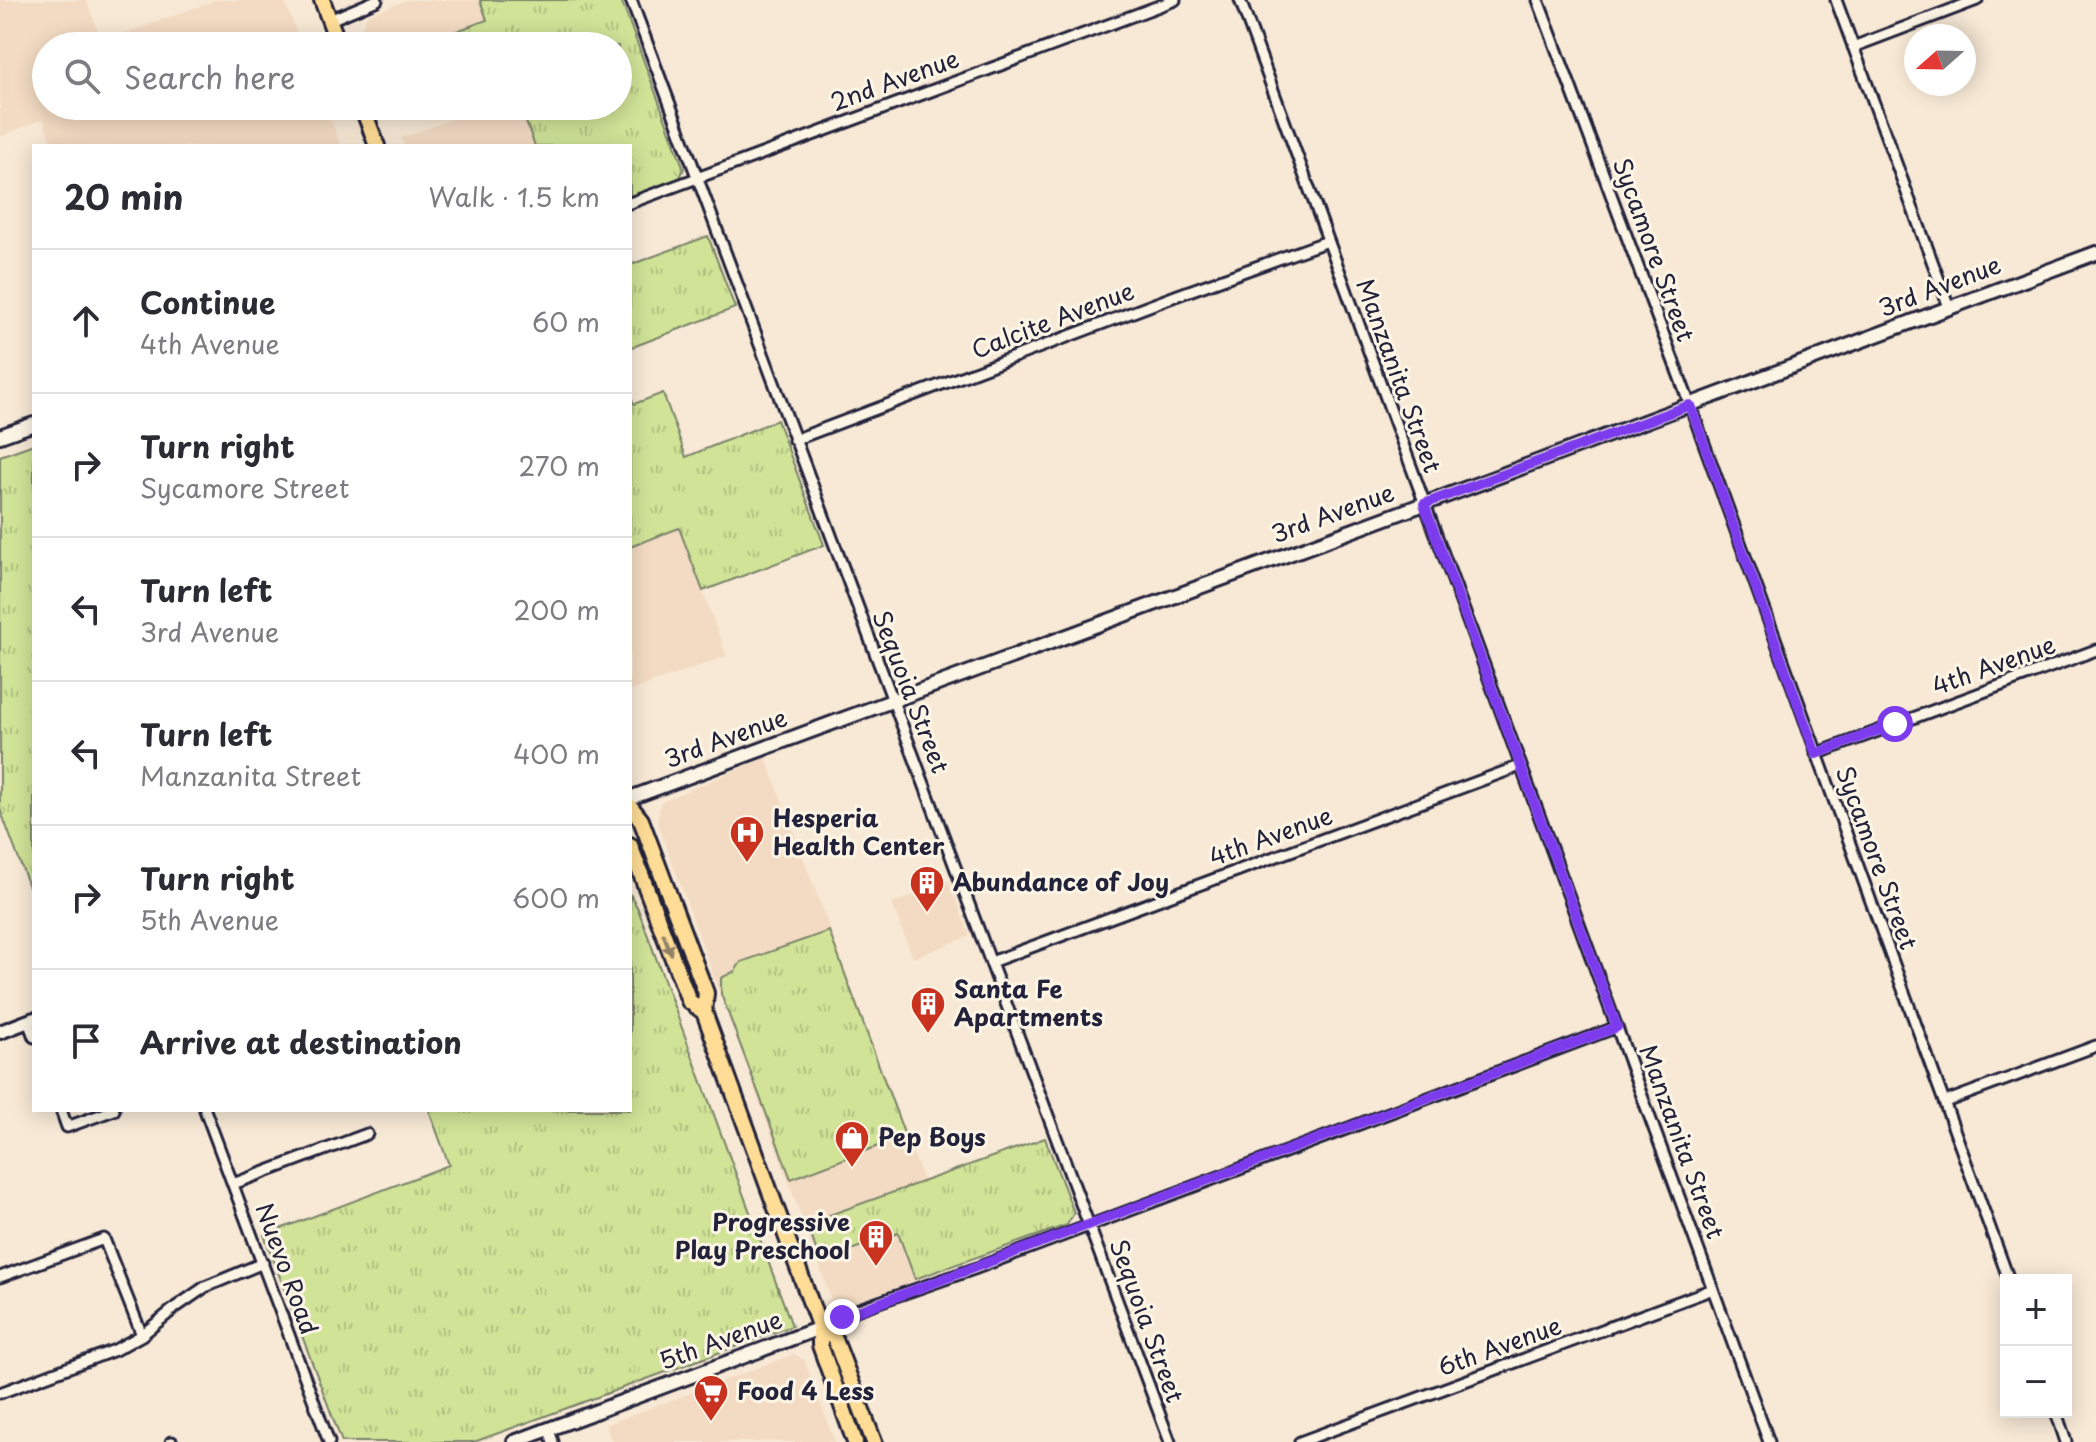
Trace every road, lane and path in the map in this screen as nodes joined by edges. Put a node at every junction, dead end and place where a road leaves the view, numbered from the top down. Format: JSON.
{"nodes":[{"id":1,"x":322,"y":0,"type":"edge"},
{"id":2,"x":377,"y":0,"type":"edge"},
{"id":3,"x":631,"y":0,"type":"edge"},
{"id":4,"x":1175,"y":0,"type":"edge"},
{"id":5,"x":1240,"y":0,"type":"edge"},
{"id":6,"x":1538,"y":0,"type":"edge"},
{"id":7,"x":1836,"y":0,"type":"edge"},
{"id":8,"x":1977,"y":0,"type":"edge"},
{"id":9,"x":330,"y":20,"type":"junction"},
{"id":10,"x":334,"y":32,"type":"edge"},
{"id":11,"x":1853,"y":47,"type":"junction"},
{"id":12,"x":367,"y":120,"type":"edge"},
{"id":13,"x":376,"y":144,"type":"edge"},
{"id":14,"x":697,"y":178,"type":"junction"},
{"id":15,"x":632,"y":202,"type":"edge"},
{"id":16,"x":1328,"y":241,"type":"junction"},
{"id":17,"x":2096,"y":253,"type":"edge"},
{"id":18,"x":1949,"y":307,"type":"junction"},
{"id":19,"x":1690,"y":405,"type":"junction"},
{"id":20,"x":32,"y":425,"type":"edge"},
{"id":21,"x":0,"y":436,"type":"edge"},
{"id":22,"x":794,"y":440,"type":"junction"},
{"id":23,"x":1424,"y":504,"type":"junction"},
{"id":24,"x":2096,"y":650,"type":"edge"},
{"id":25,"x":892,"y":701,"type":"junction"},
{"id":26,"x":1816,"y":754,"type":"junction"},
{"id":27,"x":1520,"y":766,"type":"junction"},
{"id":28,"x":632,"y":797,"type":"edge"},
{"id":29,"x":632,"y":809,"type":"edge"},
{"id":30,"x":632,"y":850,"type":"edge"},
{"id":31,"x":991,"y":962,"type":"junction"},
{"id":32,"x":704,"y":1012,"type":"junction"},
{"id":33,"x":31,"y":1020,"type":"edge"},
{"id":34,"x":1617,"y":1027,"type":"junction"},
{"id":35,"x":0,"y":1032,"type":"edge"},
{"id":36,"x":2096,"y":1046,"type":"edge"},
{"id":37,"x":1945,"y":1102,"type":"junction"},
{"id":38,"x":62,"y":1112,"type":"edge"},
{"id":39,"x":108,"y":1112,"type":"edge"},
{"id":40,"x":206,"y":1112,"type":"edge"},
{"id":41,"x":367,"y":1134,"type":"dead end"},
{"id":42,"x":233,"y":1184,"type":"junction"},
{"id":43,"x":1089,"y":1224,"type":"junction"},
{"id":44,"x":263,"y":1263,"type":"junction"},
{"id":45,"x":2007,"y":1274,"type":"edge"},
{"id":46,"x":0,"y":1277,"type":"edge"},
{"id":47,"x":1713,"y":1289,"type":"junction"},
{"id":48,"x":820,"y":1328,"type":"junction"},
{"id":49,"x":142,"y":1335,"type":"junction"},
{"id":50,"x":0,"y":1393,"type":"edge"},
{"id":51,"x":2058,"y":1418,"type":"edge"},
{"id":52,"x":549,"y":1429,"type":"junction"},
{"id":53,"x":329,"y":1442,"type":"edge"},
{"id":54,"x":514,"y":1442,"type":"edge"},
{"id":55,"x":553,"y":1442,"type":"edge"},
{"id":56,"x":855,"y":1442,"type":"edge"},
{"id":57,"x":874,"y":1442,"type":"edge"},
{"id":58,"x":1170,"y":1442,"type":"edge"},
{"id":59,"x":1300,"y":1442,"type":"edge"},
{"id":60,"x":1769,"y":1442,"type":"edge"},
{"id":61,"x":2066,"y":1442,"type":"edge"}],
"edges":[{"from":1,"to":9,"type":"main road"},
{"from":2,"to":9,"type":"street"},
{"from":3,"to":14,"type":"street","name":"Sequoia Street"},
{"from":4,"to":14,"type":"street","name":"2nd Avenue"},
{"from":5,"to":16,"type":"street","name":"Manzanita Street"},
{"from":6,"to":19,"type":"street","name":"Sycamore Street"},
{"from":7,"to":11,"type":"street"},
{"from":8,"to":11,"type":"street"},
{"from":9,"to":10,"type":"main road"},
{"from":11,"to":18,"type":"street"},
{"from":12,"to":13,"type":"main road"},
{"from":14,"to":15,"type":"street","name":"2nd Avenue"},
{"from":14,"to":22,"type":"street","name":"Sequoia Street"},
{"from":16,"to":22,"type":"street","name":"Calcite Avenue"},
{"from":16,"to":23,"type":"street","name":"Manzanita Street"},
{"from":17,"to":18,"type":"street","name":"3rd Avenue"},
{"from":18,"to":19,"type":"street","name":"3rd Avenue"},
{"from":19,"to":23,"type":"street","name":"3rd Avenue"},
{"from":19,"to":26,"type":"street","name":"Sycamore Street"},
{"from":20,"to":21,"type":"street"},
{"from":22,"to":25,"type":"street","name":"Sequoia Street"},
{"from":23,"to":25,"type":"street","name":"3rd Avenue"},
{"from":23,"to":27,"type":"street","name":"Manzanita Street"},
{"from":24,"to":26,"type":"street","name":"4th Avenue"},
{"from":25,"to":28,"type":"street","name":"3rd Avenue"},
{"from":25,"to":31,"type":"street","name":"Sequoia Street"},
{"from":26,"to":37,"type":"street","name":"Sycamore Street"},
{"from":27,"to":31,"type":"street","name":"4th Avenue"},
{"from":27,"to":34,"type":"street","name":"Manzanita Street"},
{"from":29,"to":32,"type":"main road"},
{"from":30,"to":32,"type":"main road","one_way":true},
{"from":31,"to":43,"type":"street","name":"Sequoia Street"},
{"from":32,"to":48,"type":"main road"},
{"from":33,"to":35,"type":"street"},
{"from":34,"to":43,"type":"street","name":"5th Avenue"},
{"from":34,"to":47,"type":"street","name":"Manzanita Street"},
{"from":36,"to":37,"type":"street"},
{"from":37,"to":45,"type":"street","name":"Sycamore Street"},
{"from":38,"to":39,"type":"street"},
{"from":40,"to":42,"type":"street","name":"Nuevo Road"},
{"from":41,"to":42,"type":"street"},
{"from":42,"to":44,"type":"street","name":"Nuevo Road"},
{"from":43,"to":48,"type":"street","name":"5th Avenue"},
{"from":43,"to":58,"type":"street","name":"Sequoia Street"},
{"from":44,"to":49,"type":"street"},
{"from":44,"to":53,"type":"street","name":"Nuevo Road"},
{"from":46,"to":49,"type":"street"},
{"from":47,"to":59,"type":"street","name":"6th Avenue"},
{"from":47,"to":60,"type":"street","name":"Manzanita Street"},
{"from":48,"to":52,"type":"street","name":"5th Avenue"},
{"from":48,"to":56,"type":"main road"},
{"from":48,"to":57,"type":"main road"},
{"from":49,"to":50,"type":"street"},
{"from":51,"to":61,"type":"street"},
{"from":52,"to":54,"type":"street","name":"5th Avenue"},
{"from":52,"to":55,"type":"street"}]}
